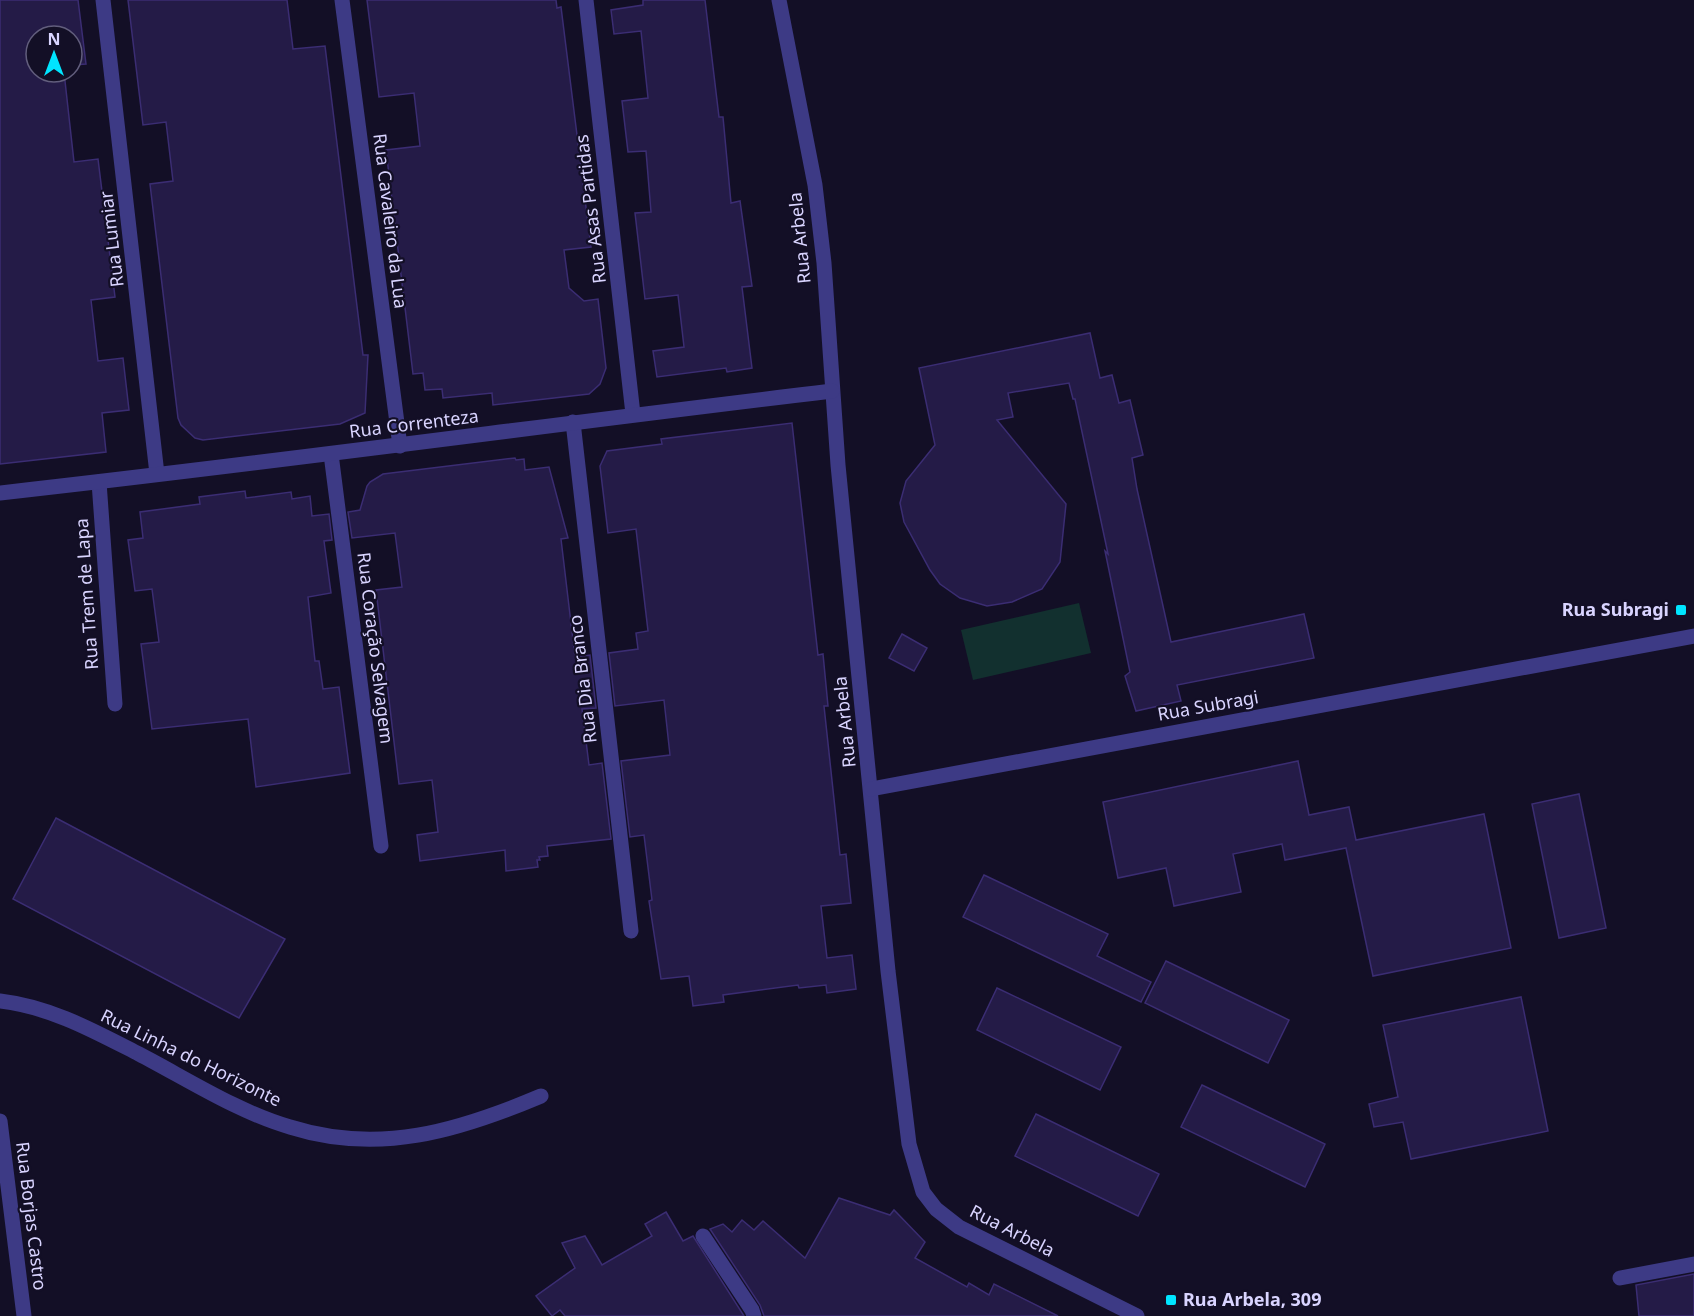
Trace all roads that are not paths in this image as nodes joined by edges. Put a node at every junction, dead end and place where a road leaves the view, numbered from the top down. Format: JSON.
{"nodes":[{"id":1,"x":103,"y":0,"type":"edge"},
{"id":2,"x":342,"y":0,"type":"edge"},
{"id":3,"x":586,"y":0,"type":"edge"},
{"id":4,"x":779,"y":0,"type":"edge"},
{"id":5,"x":832,"y":391,"type":"junction"},
{"id":6,"x":633,"y":414,"type":"junction"},
{"id":7,"x":573,"y":422,"type":"junction"},
{"id":8,"x":400,"y":446,"type":"junction"},
{"id":9,"x":331,"y":454,"type":"junction"},
{"id":10,"x":158,"y":474,"type":"junction"},
{"id":11,"x":99,"y":482,"type":"junction"},
{"id":12,"x":0,"y":494,"type":"edge"},
{"id":13,"x":1694,"y":636,"type":"edge"},
{"id":14,"x":115,"y":704,"type":"dead end"},
{"id":15,"x":871,"y":789,"type":"junction"},
{"id":16,"x":381,"y":846,"type":"dead end"},
{"id":17,"x":631,"y":931,"type":"dead end"},
{"id":18,"x":0,"y":1001,"type":"edge"},
{"id":19,"x":541,"y":1096,"type":"dead end"},
{"id":20,"x":0,"y":1121,"type":"edge"},
{"id":21,"x":703,"y":1236,"type":"dead end"},
{"id":22,"x":1694,"y":1264,"type":"edge"},
{"id":23,"x":1620,"y":1278,"type":"dead end"},
{"id":24,"x":24,"y":1316,"type":"edge"},
{"id":25,"x":754,"y":1316,"type":"edge"},
{"id":26,"x":1137,"y":1316,"type":"edge"}],
"edges":[{"from":1,"to":10,"type":"street","name":"Rua Lumiar"},
{"from":2,"to":8,"type":"street","name":"Rua Cavaleiro da Lua"},
{"from":3,"to":6,"type":"street","name":"Rua Asas Partidas"},
{"from":4,"to":5,"type":"street","name":"Rua Arbela"},
{"from":5,"to":6,"type":"street","name":"Rua Correnteza"},
{"from":5,"to":15,"type":"street","name":"Rua Arbela"},
{"from":6,"to":7,"type":"street","name":"Rua Correnteza"},
{"from":7,"to":8,"type":"street","name":"Rua Correnteza"},
{"from":7,"to":17,"type":"street","name":"Rua Dia Branco"},
{"from":8,"to":9,"type":"street","name":"Rua Correnteza"},
{"from":9,"to":10,"type":"street","name":"Rua Correnteza"},
{"from":9,"to":16,"type":"street","name":"Rua Coração Selvagem"},
{"from":10,"to":11,"type":"street","name":"Rua Correnteza"},
{"from":11,"to":12,"type":"street","name":"Rua Correnteza"},
{"from":11,"to":14,"type":"street","name":"Rua Trem de Lapa"},
{"from":13,"to":15,"type":"street","name":"Rua Subragi"},
{"from":15,"to":26,"type":"street","name":"Rua Arbela"},
{"from":18,"to":19,"type":"street","name":"Rua Linha do Horizonte"},
{"from":20,"to":24,"type":"street","name":"Rua Borjas Castro"},
{"from":21,"to":25,"type":"street"},
{"from":22,"to":23,"type":"street"}]}
